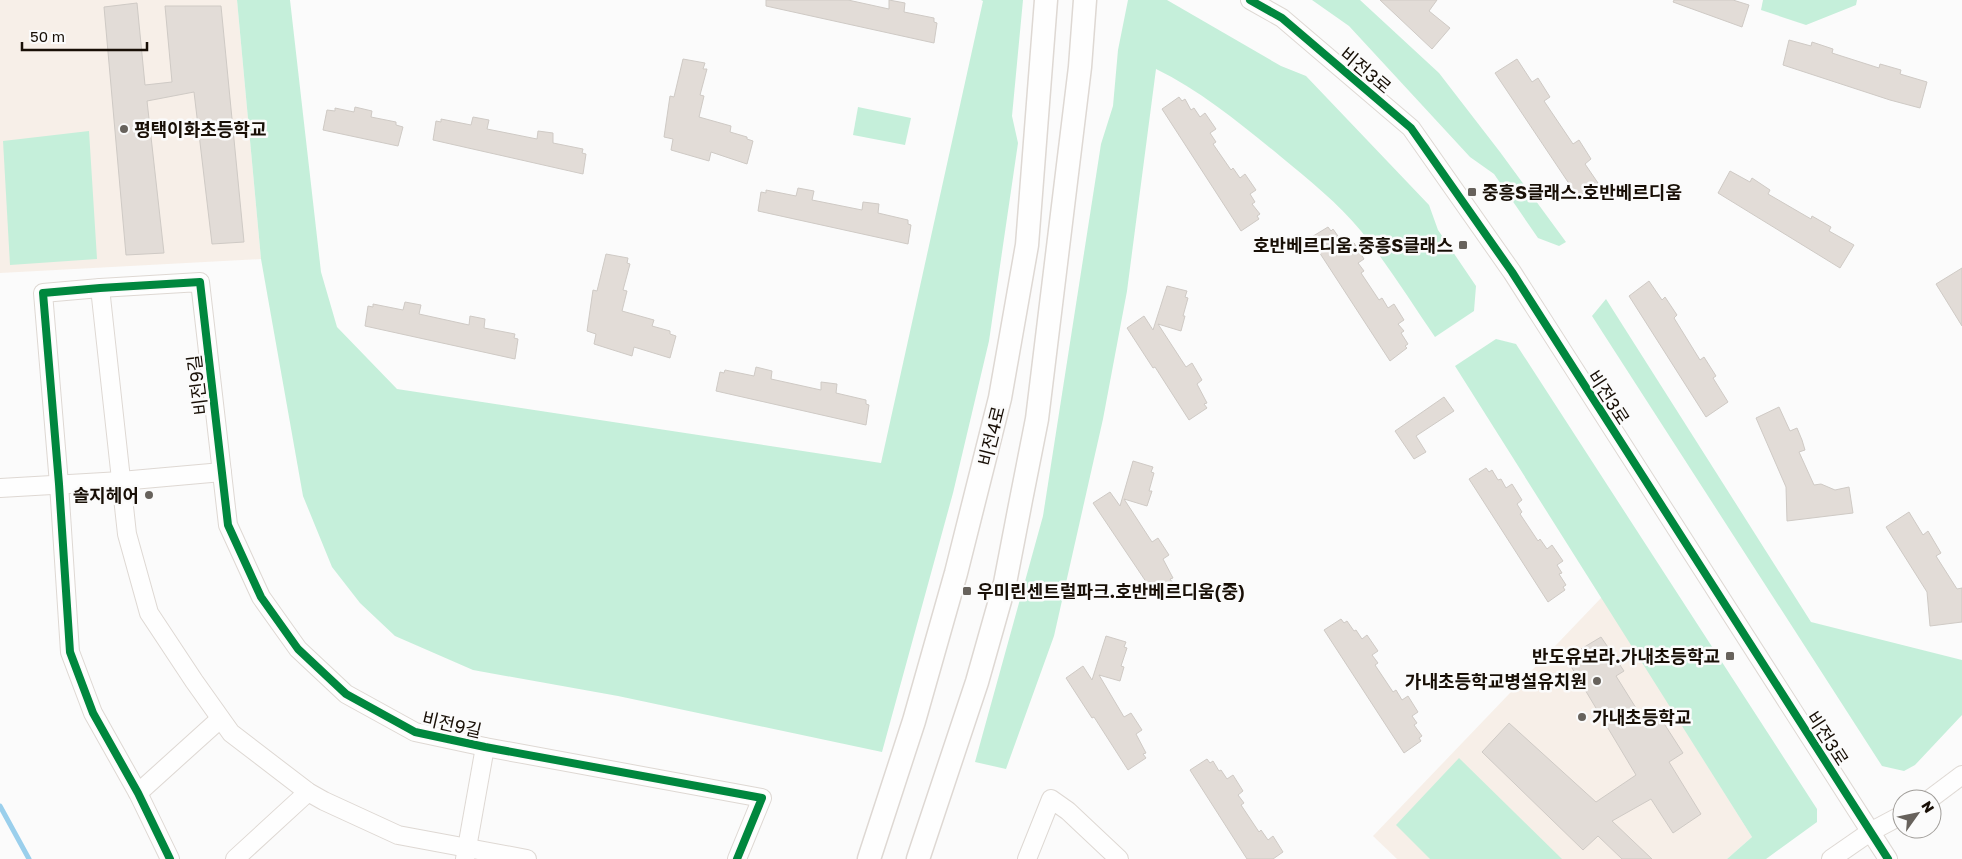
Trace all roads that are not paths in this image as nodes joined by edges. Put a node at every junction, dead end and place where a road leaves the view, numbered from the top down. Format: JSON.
{"nodes":[{"id":1,"x":1046,"y":0,"type":"edge"},
{"id":2,"x":1085,"y":0,"type":"edge"},
{"id":3,"x":1250,"y":0,"type":"edge"},
{"id":4,"x":100,"y":288,"type":"junction"},
{"id":5,"x":222,"y":472,"type":"junction"},
{"id":6,"x":121,"y":481,"type":"junction"},
{"id":7,"x":59,"y":484,"type":"junction"},
{"id":8,"x":0,"y":488,"type":"edge"},
{"id":9,"x":220,"y":719,"type":"junction"},
{"id":10,"x":485,"y":747,"type":"junction"},
{"id":11,"x":1962,"y":775,"type":"edge"},
{"id":12,"x":1942,"y":790,"type":"edge"},
{"id":13,"x":308,"y":792,"type":"junction"},
{"id":14,"x":138,"y":793,"type":"junction"},
{"id":15,"x":1892,"y":820,"type":"edge"},
{"id":16,"x":1870,"y":832,"type":"junction"},
{"id":17,"x":467,"y":854,"type":"edge"},
{"id":18,"x":170,"y":859,"type":"edge"},
{"id":19,"x":234,"y":859,"type":"edge"},
{"id":20,"x":527,"y":859,"type":"edge"},
{"id":21,"x":738,"y":859,"type":"edge"},
{"id":22,"x":869,"y":859,"type":"edge"},
{"id":23,"x":918,"y":859,"type":"edge"},
{"id":24,"x":1027,"y":859,"type":"edge"},
{"id":25,"x":1119,"y":859,"type":"edge"},
{"id":26,"x":1831,"y":859,"type":"edge"},
{"id":27,"x":1888,"y":859,"type":"edge"}],
"edges":[{"from":1,"to":22,"type":"main road","name":"비전4로"},
{"from":2,"to":23,"type":"main road"},
{"from":3,"to":16,"type":"street","name":"비전3로"},
{"from":4,"to":5,"type":"street","name":"비전9길"},
{"from":4,"to":6,"type":"street"},
{"from":4,"to":7,"type":"street","name":"비전9길"},
{"from":5,"to":6,"type":"street"},
{"from":5,"to":10,"type":"street","name":"비전9길"},
{"from":6,"to":7,"type":"street"},
{"from":6,"to":9,"type":"street"},
{"from":7,"to":8,"type":"street"},
{"from":7,"to":14,"type":"street","name":"비전9길"},
{"from":9,"to":13,"type":"street"},
{"from":9,"to":14,"type":"street"},
{"from":10,"to":17,"type":"street"},
{"from":10,"to":21,"type":"street","name":"비전9길"},
{"from":11,"to":12,"type":"street"},
{"from":13,"to":17,"type":"street"},
{"from":13,"to":19,"type":"street"},
{"from":14,"to":18,"type":"street","name":"비전9길"},
{"from":15,"to":16,"type":"street"},
{"from":16,"to":26,"type":"street"},
{"from":16,"to":27,"type":"street","name":"비전3로"},
{"from":17,"to":20,"type":"street"},
{"from":24,"to":25,"type":"street"}]}
